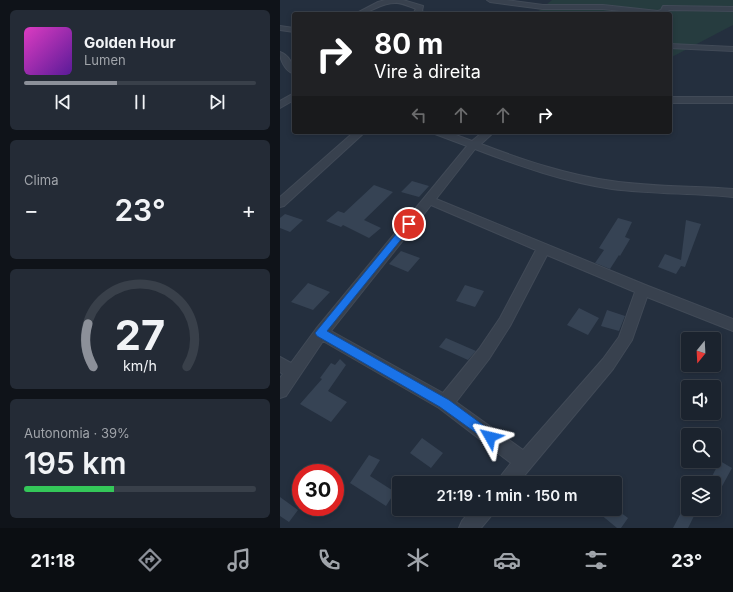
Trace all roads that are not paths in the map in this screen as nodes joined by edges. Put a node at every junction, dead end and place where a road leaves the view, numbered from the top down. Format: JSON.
{"nodes":[{"id":1,"x":396,"y":0,"type":"edge"},
{"id":2,"x":490,"y":0,"type":"edge"},
{"id":3,"x":700,"y":0,"type":"edge"},
{"id":4,"x":562,"y":3,"type":"edge"},
{"id":5,"x":665,"y":4,"type":"edge"},
{"id":6,"x":700,"y":8,"type":"junction"},
{"id":7,"x":733,"y":8,"type":"edge"},
{"id":8,"x":583,"y":10,"type":"edge"},
{"id":9,"x":363,"y":12,"type":"edge"},
{"id":10,"x":418,"y":12,"type":"edge"},
{"id":11,"x":280,"y":28,"type":"edge"},
{"id":12,"x":292,"y":30,"type":"edge"},
{"id":13,"x":672,"y":46,"type":"edge"},
{"id":14,"x":733,"y":49,"type":"edge"},
{"id":15,"x":280,"y":54,"type":"edge"},
{"id":16,"x":292,"y":69,"type":"edge"},
{"id":17,"x":292,"y":97,"type":"edge"},
{"id":18,"x":672,"y":100,"type":"edge"},
{"id":19,"x":733,"y":100,"type":"edge"},
{"id":20,"x":280,"y":106,"type":"edge"},
{"id":21,"x":358,"y":134,"type":"edge"},
{"id":22,"x":445,"y":134,"type":"edge"},
{"id":23,"x":487,"y":134,"type":"edge"},
{"id":24,"x":473,"y":145,"type":"junction"},
{"id":25,"x":733,"y":193,"type":"edge"},
{"id":26,"x":428,"y":200,"type":"junction"},
{"id":27,"x":280,"y":202,"type":"edge"},
{"id":28,"x":544,"y":248,"type":"junction"},
{"id":29,"x":643,"y":290,"type":"junction"},
{"id":30,"x":733,"y":325,"type":"edge"},
{"id":31,"x":320,"y":333,"type":"junction"},
{"id":32,"x":287,"y":368,"type":"edge"},
{"id":33,"x":280,"y":391,"type":"edge"},
{"id":34,"x":444,"y":403,"type":"junction"},
{"id":35,"x":524,"y":462,"type":"junction"},
{"id":36,"x":512,"y":476,"type":"edge"},
{"id":37,"x":478,"y":516,"type":"edge"},
{"id":38,"x":469,"y":528,"type":"edge"}],
"edges":[{"from":1,"to":9,"type":"street"},
{"from":1,"to":10,"type":"street"},
{"from":2,"to":4,"type":"street"},
{"from":3,"to":6,"type":"street"},
{"from":4,"to":8,"type":"street"},
{"from":5,"to":6,"type":"street"},
{"from":5,"to":8,"type":"street"},
{"from":6,"to":7,"type":"street"},
{"from":11,"to":12,"type":"street"},
{"from":13,"to":14,"type":"street"},
{"from":15,"to":16,"type":"street"},
{"from":17,"to":20,"type":"street"},
{"from":18,"to":19,"type":"street"},
{"from":21,"to":27,"type":"street"},
{"from":22,"to":24,"type":"street"},
{"from":23,"to":24,"type":"street"},
{"from":24,"to":25,"type":"street"},
{"from":24,"to":26,"type":"street"},
{"from":26,"to":28,"type":"street"},
{"from":26,"to":31,"type":"street"},
{"from":28,"to":29,"type":"street"},
{"from":28,"to":34,"type":"street"},
{"from":29,"to":30,"type":"street"},
{"from":29,"to":35,"type":"street"},
{"from":31,"to":32,"type":"street"},
{"from":31,"to":34,"type":"street"},
{"from":32,"to":33,"type":"street"},
{"from":34,"to":35,"type":"street"},
{"from":35,"to":36,"type":"street"},
{"from":37,"to":38,"type":"street"}]}
